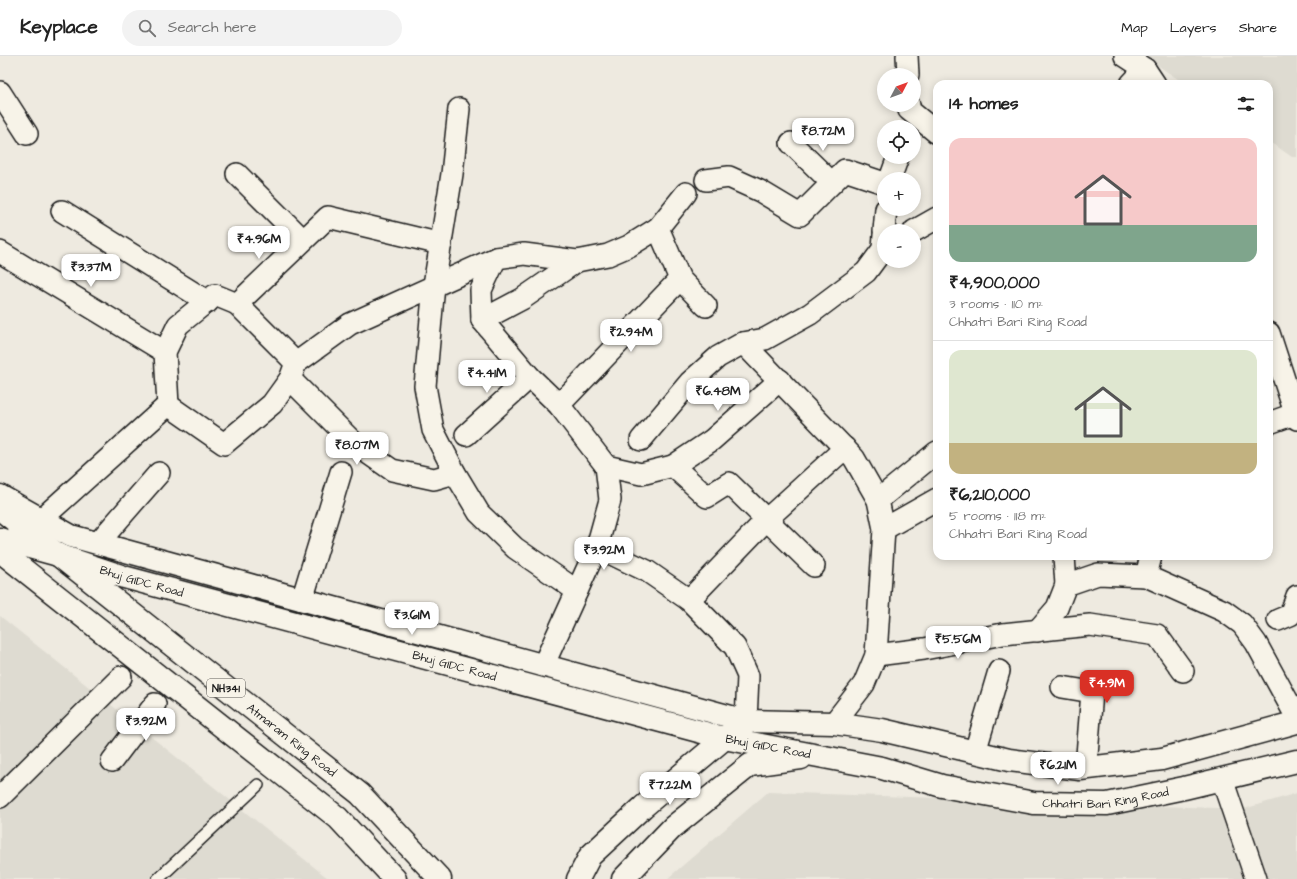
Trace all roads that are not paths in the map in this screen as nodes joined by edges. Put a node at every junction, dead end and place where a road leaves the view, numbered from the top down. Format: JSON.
{"nodes":[{"id":1,"x":1125,"y":56,"type":"edge"},
{"id":2,"x":1144,"y":79,"type":"edge"},
{"id":3,"x":0,"y":92,"type":"edge"},
{"id":4,"x":459,"y":109,"type":"dead end"},
{"id":5,"x":908,"y":114,"type":"edge"},
{"id":6,"x":933,"y":130,"type":"edge"},
{"id":7,"x":27,"y":134,"type":"dead end"},
{"id":8,"x":791,"y":143,"type":"dead end"},
{"id":9,"x":237,"y":174,"type":"dead end"},
{"id":10,"x":706,"y":180,"type":"dead end"},
{"id":11,"x":877,"y":181,"type":"edge"},
{"id":12,"x":832,"y":183,"type":"junction"},
{"id":13,"x":686,"y":193,"type":"dead end"},
{"id":14,"x":62,"y":211,"type":"dead end"},
{"id":15,"x":933,"y":220,"type":"edge"},
{"id":16,"x":921,"y":227,"type":"edge"},
{"id":17,"x":658,"y":228,"type":"junction"},
{"id":18,"x":304,"y":240,"type":"junction"},
{"id":19,"x":441,"y":244,"type":"junction"},
{"id":20,"x":0,"y":252,"type":"edge"},
{"id":21,"x":877,"y":253,"type":"edge"},
{"id":22,"x":496,"y":258,"type":"junction"},
{"id":23,"x":577,"y":261,"type":"junction"},
{"id":24,"x":680,"y":278,"type":"junction"},
{"id":25,"x":434,"y":285,"type":"junction"},
{"id":26,"x":208,"y":302,"type":"junction"},
{"id":27,"x":237,"y":304,"type":"junction"},
{"id":28,"x":706,"y":306,"type":"dead end"},
{"id":29,"x":482,"y":320,"type":"junction"},
{"id":30,"x":743,"y":343,"type":"junction"},
{"id":31,"x":165,"y":352,"type":"junction"},
{"id":32,"x":1274,"y":365,"type":"edge"},
{"id":33,"x":293,"y":371,"type":"junction"},
{"id":34,"x":530,"y":377,"type":"junction"},
{"id":35,"x":780,"y":380,"type":"junction"},
{"id":36,"x":168,"y":405,"type":"junction"},
{"id":37,"x":559,"y":405,"type":"junction"},
{"id":38,"x":1296,"y":416,"type":"edge"},
{"id":39,"x":1273,"y":422,"type":"edge"},
{"id":40,"x":466,"y":435,"type":"dead end"},
{"id":41,"x":641,"y":440,"type":"dead end"},
{"id":42,"x":845,"y":448,"type":"junction"},
{"id":43,"x":933,"y":455,"type":"edge"},
{"id":44,"x":606,"y":466,"type":"junction"},
{"id":45,"x":673,"y":466,"type":"junction"},
{"id":46,"x":341,"y":472,"type":"dead end"},
{"id":47,"x":159,"y":473,"type":"dead end"},
{"id":48,"x":455,"y":473,"type":"junction"},
{"id":49,"x":0,"y":496,"type":"edge"},
{"id":50,"x":878,"y":500,"type":"junction"},
{"id":51,"x":933,"y":501,"type":"edge"},
{"id":52,"x":0,"y":509,"type":"edge"},
{"id":53,"x":47,"y":514,"type":"dead end"},
{"id":54,"x":767,"y":519,"type":"junction"},
{"id":55,"x":884,"y":529,"type":"junction"},
{"id":56,"x":0,"y":539,"type":"edge"},
{"id":57,"x":98,"y":544,"type":"junction"},
{"id":58,"x":597,"y":547,"type":"junction"},
{"id":59,"x":0,"y":551,"type":"edge"},
{"id":60,"x":58,"y":555,"type":"junction"},
{"id":61,"x":1064,"y":560,"type":"edge"},
{"id":62,"x":1150,"y":560,"type":"edge"},
{"id":63,"x":814,"y":566,"type":"dead end"},
{"id":64,"x":1146,"y":576,"type":"junction"},
{"id":65,"x":1066,"y":585,"type":"junction"},
{"id":66,"x":577,"y":591,"type":"junction"},
{"id":67,"x":1297,"y":596,"type":"edge"},
{"id":68,"x":302,"y":600,"type":"junction"},
{"id":69,"x":689,"y":600,"type":"junction"},
{"id":70,"x":1278,"y":620,"type":"dead end"},
{"id":71,"x":1037,"y":631,"type":"junction"},
{"id":72,"x":876,"y":655,"type":"junction"},
{"id":73,"x":543,"y":666,"type":"junction"},
{"id":74,"x":999,"y":671,"type":"dead end"},
{"id":75,"x":1183,"y":671,"type":"dead end"},
{"id":76,"x":121,"y":677,"type":"dead end"},
{"id":77,"x":1062,"y":687,"type":"dead end"},
{"id":78,"x":155,"y":704,"type":"dead end"},
{"id":79,"x":1297,"y":718,"type":"edge"},
{"id":80,"x":746,"y":721,"type":"junction"},
{"id":81,"x":1297,"y":722,"type":"edge"},
{"id":82,"x":834,"y":723,"type":"junction"},
{"id":83,"x":724,"y":738,"type":"junction"},
{"id":84,"x":975,"y":752,"type":"junction"},
{"id":85,"x":820,"y":755,"type":"junction"},
{"id":86,"x":112,"y":761,"type":"dead end"},
{"id":87,"x":1297,"y":761,"type":"edge"},
{"id":88,"x":1086,"y":768,"type":"junction"},
{"id":89,"x":1222,"y":779,"type":"junction"},
{"id":90,"x":258,"y":785,"type":"dead end"},
{"id":91,"x":0,"y":797,"type":"edge"},
{"id":92,"x":158,"y":879,"type":"edge"},
{"id":93,"x":395,"y":879,"type":"edge"},
{"id":94,"x":440,"y":879,"type":"edge"},
{"id":95,"x":578,"y":879,"type":"edge"},
{"id":96,"x":623,"y":879,"type":"edge"},
{"id":97,"x":1256,"y":879,"type":"edge"}],
"edges":[{"from":1,"to":2,"type":"street"},
{"from":3,"to":7,"type":"street"},
{"from":4,"to":19,"type":"street"},
{"from":5,"to":6,"type":"street"},
{"from":8,"to":12,"type":"street"},
{"from":9,"to":18,"type":"street"},
{"from":10,"to":12,"type":"street"},
{"from":11,"to":12,"type":"street"},
{"from":13,"to":17,"type":"street"},
{"from":14,"to":26,"type":"street"},
{"from":15,"to":16,"type":"street"},
{"from":17,"to":23,"type":"street"},
{"from":17,"to":24,"type":"street"},
{"from":18,"to":19,"type":"street"},
{"from":18,"to":27,"type":"street"},
{"from":19,"to":25,"type":"street"},
{"from":20,"to":31,"type":"street"},
{"from":21,"to":30,"type":"street"},
{"from":22,"to":23,"type":"street"},
{"from":22,"to":25,"type":"street"},
{"from":22,"to":29,"type":"street"},
{"from":23,"to":29,"type":"street"},
{"from":24,"to":28,"type":"street"},
{"from":24,"to":37,"type":"street"},
{"from":25,"to":33,"type":"street"},
{"from":25,"to":48,"type":"street"},
{"from":26,"to":27,"type":"street"},
{"from":26,"to":31,"type":"street"},
{"from":27,"to":33,"type":"street"},
{"from":29,"to":34,"type":"street"},
{"from":30,"to":35,"type":"street"},
{"from":30,"to":41,"type":"street"},
{"from":31,"to":36,"type":"street"},
{"from":32,"to":38,"type":"street"},
{"from":33,"to":36,"type":"street"},
{"from":33,"to":48,"type":"street"},
{"from":34,"to":37,"type":"street"},
{"from":34,"to":40,"type":"street"},
{"from":35,"to":42,"type":"street"},
{"from":35,"to":45,"type":"street"},
{"from":36,"to":53,"type":"street"},
{"from":37,"to":44,"type":"street"},
{"from":38,"to":39,"type":"street"},
{"from":42,"to":50,"type":"street"},
{"from":42,"to":54,"type":"street"},
{"from":43,"to":50,"type":"street"},
{"from":44,"to":45,"type":"street"},
{"from":44,"to":58,"type":"street"},
{"from":45,"to":54,"type":"street"},
{"from":46,"to":68,"type":"street"},
{"from":47,"to":57,"type":"street"},
{"from":48,"to":66,"type":"street"},
{"from":49,"to":57,"type":"main road","name":"Bhuj GIDC Road"},
{"from":50,"to":55,"type":"street"},
{"from":51,"to":55,"type":"street"},
{"from":52,"to":60,"type":"main road","name":"Atmaram Ring Road","number":"NH341"},
{"from":54,"to":63,"type":"street"},
{"from":54,"to":69,"type":"street"},
{"from":55,"to":72,"type":"street"},
{"from":56,"to":60,"type":"main road","name":"Bhuj GIDC Road"},
{"from":57,"to":68,"type":"main road","name":"Bhuj GIDC Road"},
{"from":58,"to":66,"type":"street"},
{"from":58,"to":69,"type":"street"},
{"from":59,"to":93,"type":"main road","number":"NH341"},
{"from":60,"to":83,"type":"main road","name":"Bhuj GIDC Road"},
{"from":60,"to":94,"type":"main road","name":"Atmaram Ring Road","number":"NH341"},
{"from":61,"to":65,"type":"street"},
{"from":62,"to":64,"type":"street"},
{"from":64,"to":65,"type":"street"},
{"from":64,"to":79,"type":"street"},
{"from":65,"to":71,"type":"street"},
{"from":66,"to":73,"type":"street"},
{"from":67,"to":70,"type":"street"},
{"from":68,"to":73,"type":"main road","name":"Bhuj GIDC Road"},
{"from":69,"to":80,"type":"street"},
{"from":71,"to":72,"type":"street"},
{"from":71,"to":75,"type":"street"},
{"from":72,"to":82,"type":"street"},
{"from":73,"to":80,"type":"main road","name":"Bhuj GIDC Road"},
{"from":74,"to":84,"type":"street"},
{"from":76,"to":91,"type":"street"},
{"from":77,"to":88,"type":"street"},
{"from":78,"to":86,"type":"street"},
{"from":80,"to":82,"type":"main road","name":"Bhuj GIDC Road"},
{"from":80,"to":83,"type":"main road"},
{"from":81,"to":88,"type":"main road","name":"Bhuj GIDC Road"},
{"from":82,"to":84,"type":"main road","name":"Bhuj GIDC Road"},
{"from":83,"to":85,"type":"main road","name":"Bhuj GIDC Road"},
{"from":83,"to":95,"type":"main road"},
{"from":84,"to":88,"type":"main road","name":"Bhuj GIDC Road"},
{"from":85,"to":89,"type":"main road","name":"Chhatri Bari Ring Road"},
{"from":85,"to":96,"type":"main road"},
{"from":87,"to":89,"type":"main road","name":"Chhatri Bari Ring Road"},
{"from":89,"to":97,"type":"street"},
{"from":90,"to":92,"type":"lane"}]}
